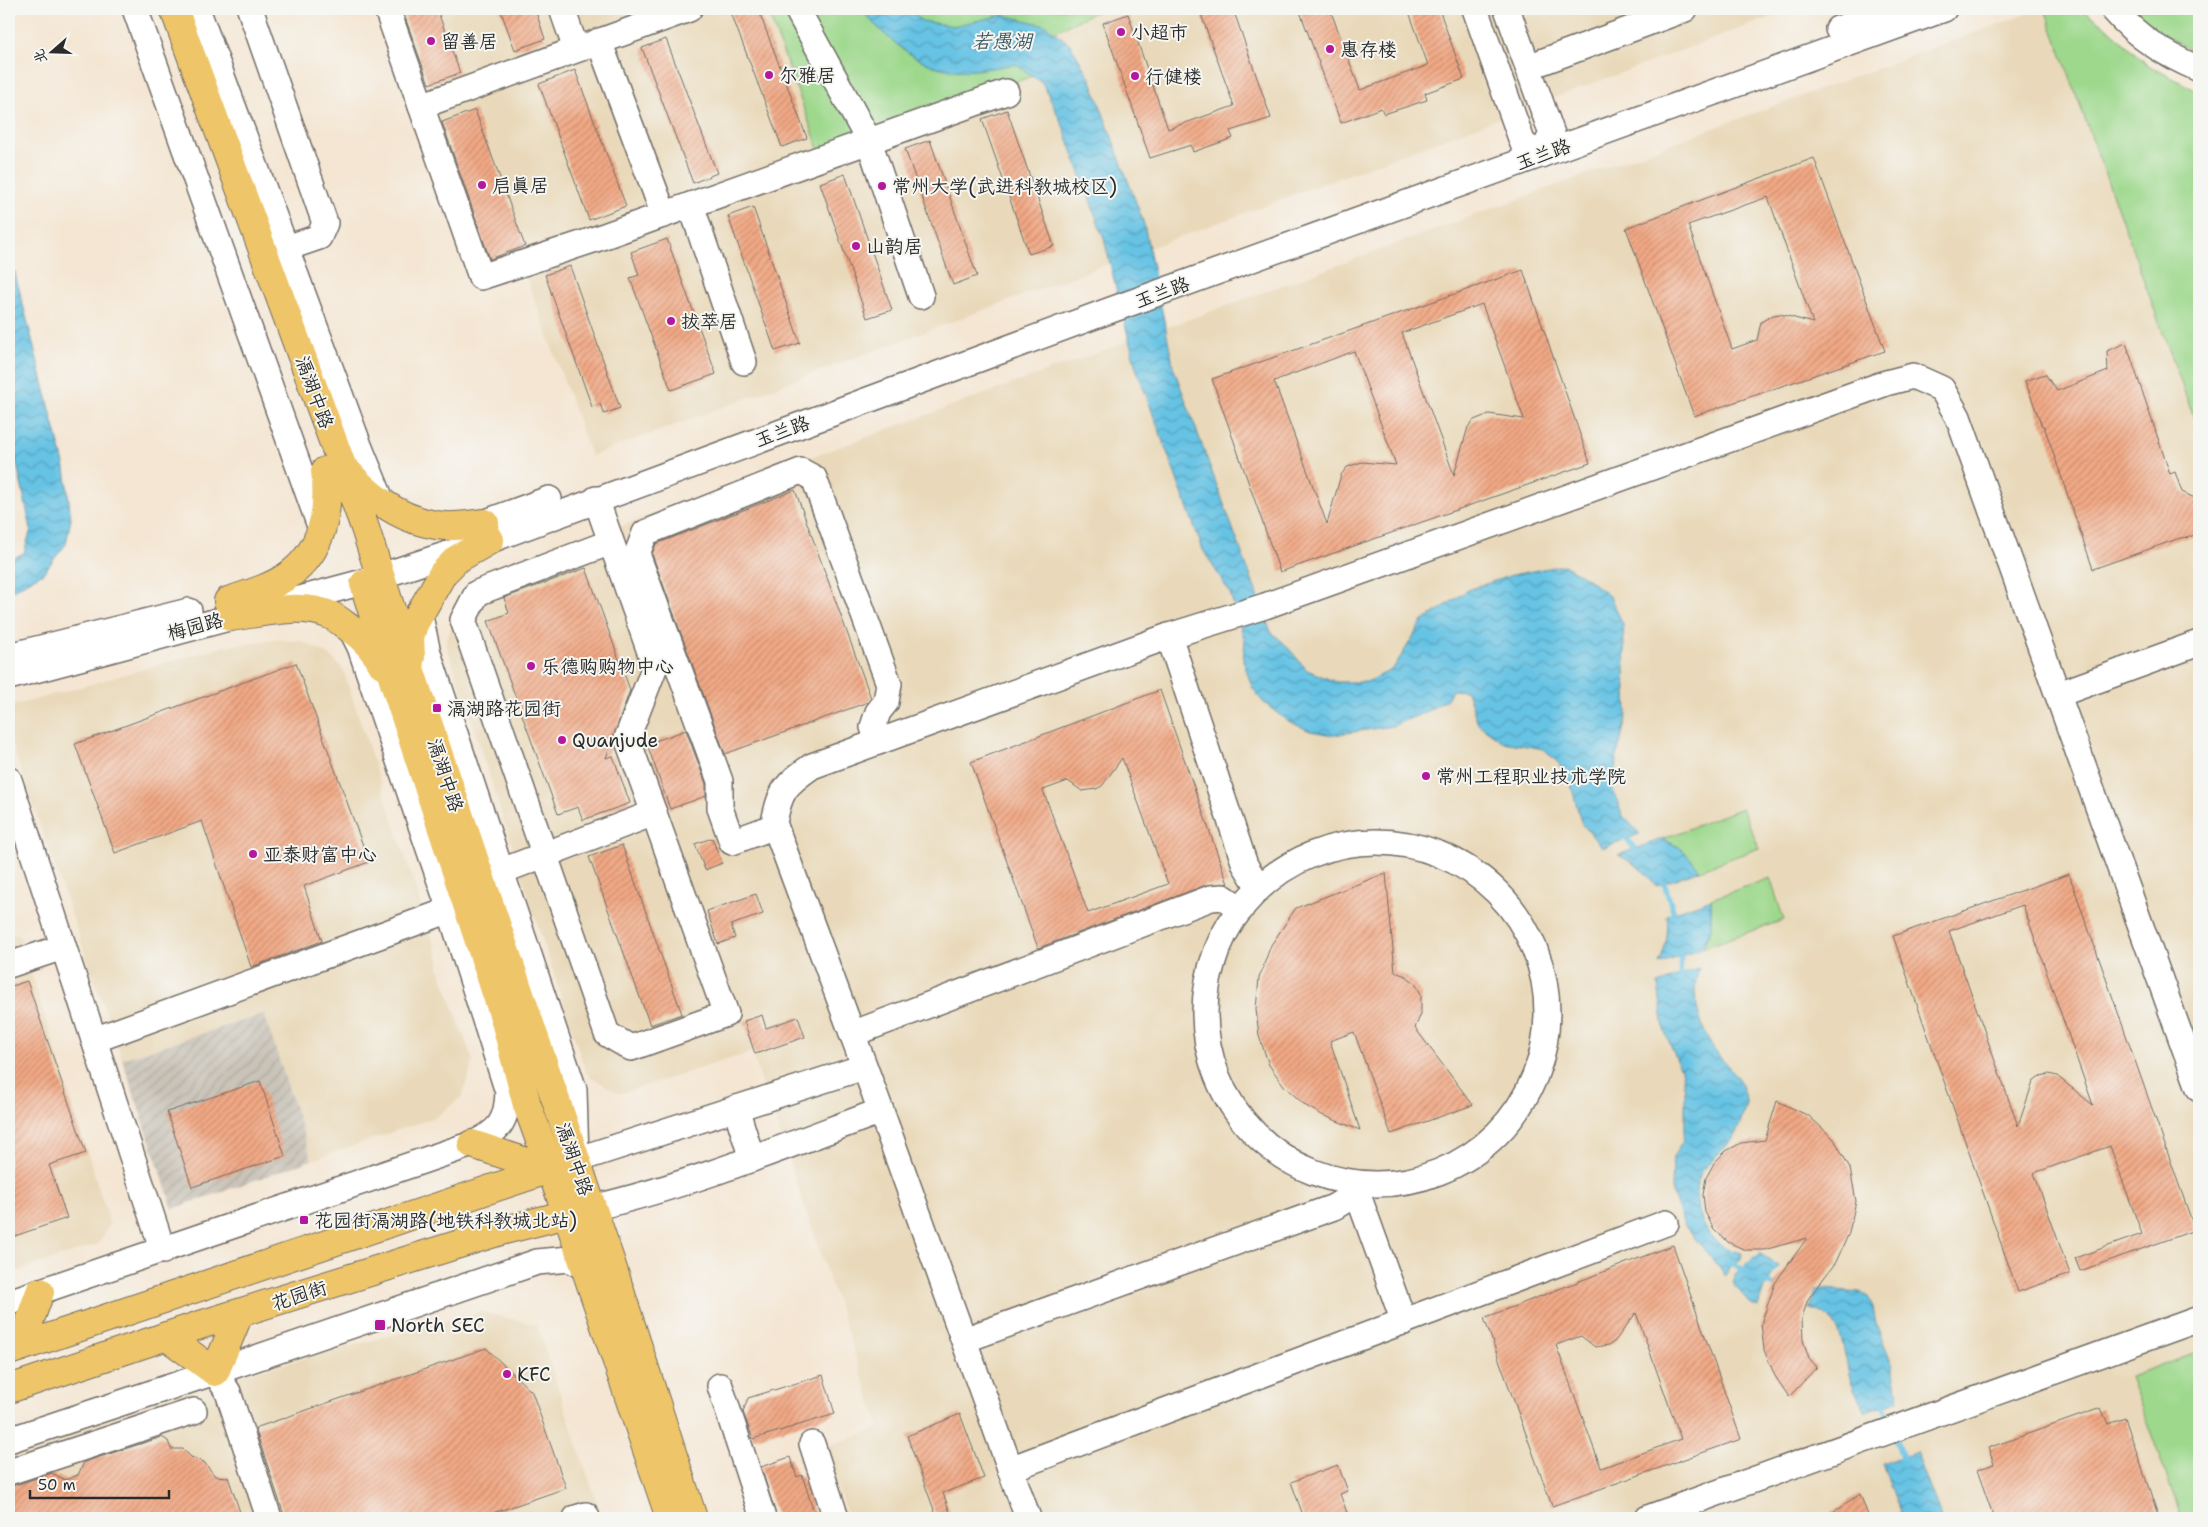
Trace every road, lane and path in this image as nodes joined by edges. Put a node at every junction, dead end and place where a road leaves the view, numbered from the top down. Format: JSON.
{"nodes":[{"id":1,"x":135,"y":9,"type":"edge"},
{"id":2,"x":157,"y":9,"type":"edge"},
{"id":3,"x":174,"y":9,"type":"edge"},
{"id":4,"x":197,"y":9,"type":"edge"},
{"id":5,"x":250,"y":9,"type":"edge"},
{"id":6,"x":387,"y":9,"type":"edge"},
{"id":7,"x":562,"y":9,"type":"edge"},
{"id":8,"x":689,"y":9,"type":"edge"},
{"id":9,"x":797,"y":9,"type":"edge"},
{"id":10,"x":1475,"y":9,"type":"edge"},
{"id":11,"x":1507,"y":9,"type":"edge"},
{"id":12,"x":1685,"y":9,"type":"edge"},
{"id":13,"x":1892,"y":9,"type":"edge"},
{"id":14,"x":1944,"y":9,"type":"edge"},
{"id":15,"x":2108,"y":9,"type":"edge"},
{"id":16,"x":2120,"y":17,"type":"edge"},
{"id":17,"x":588,"y":45,"type":"junction"},
{"id":18,"x":1528,"y":67,"type":"junction"},
{"id":19,"x":2199,"y":69,"type":"edge"},
{"id":20,"x":1006,"y":92,"type":"dead end"},
{"id":21,"x":421,"y":106,"type":"junction"},
{"id":22,"x":869,"y":141,"type":"junction"},
{"id":23,"x":1538,"y":144,"type":"junction"},
{"id":24,"x":691,"y":205,"type":"junction"},
{"id":25,"x":664,"y":215,"type":"junction"},
{"id":26,"x":275,"y":252,"type":"junction"},
{"id":27,"x":921,"y":296,"type":"dead end"},
{"id":28,"x":1111,"y":302,"type":"junction"},
{"id":29,"x":744,"y":362,"type":"dead end"},
{"id":30,"x":334,"y":468,"type":"junction"},
{"id":31,"x":596,"y":500,"type":"junction"},
{"id":32,"x":382,"y":502,"type":"junction"},
{"id":33,"x":322,"y":529,"type":"junction"},
{"id":34,"x":487,"y":532,"type":"junction"},
{"id":35,"x":611,"y":542,"type":"junction"},
{"id":36,"x":370,"y":572,"type":"junction"},
{"id":37,"x":229,"y":609,"type":"junction"},
{"id":38,"x":419,"y":612,"type":"junction"},
{"id":39,"x":350,"y":629,"type":"junction"},
{"id":40,"x":1169,"y":636,"type":"junction"},
{"id":41,"x":2199,"y":643,"type":"edge"},
{"id":42,"x":9,"y":656,"type":"edge"},
{"id":43,"x":9,"y":677,"type":"edge"},
{"id":44,"x":406,"y":687,"type":"junction"},
{"id":45,"x":2059,"y":694,"type":"junction"},
{"id":46,"x":878,"y":742,"type":"junction"},
{"id":47,"x":9,"y":780,"type":"edge"},
{"id":48,"x":654,"y":813,"type":"junction"},
{"id":49,"x":775,"y":826,"type":"junction"},
{"id":50,"x":544,"y":855,"type":"junction"},
{"id":51,"x":502,"y":871,"type":"junction"},
{"id":52,"x":1258,"y":886,"type":"junction"},
{"id":53,"x":1241,"y":909,"type":"junction"},
{"id":54,"x":450,"y":910,"type":"junction"},
{"id":55,"x":63,"y":947,"type":"junction"},
{"id":56,"x":9,"y":965,"type":"edge"},
{"id":57,"x":852,"y":1034,"type":"junction"},
{"id":58,"x":94,"y":1040,"type":"junction"},
{"id":59,"x":864,"y":1067,"type":"junction"},
{"id":60,"x":2199,"y":1088,"type":"edge"},
{"id":61,"x":736,"y":1108,"type":"junction"},
{"id":62,"x":881,"y":1111,"type":"junction"},
{"id":63,"x":472,"y":1144,"type":"junction"},
{"id":64,"x":752,"y":1158,"type":"junction"},
{"id":65,"x":576,"y":1160,"type":"junction"},
{"id":66,"x":551,"y":1170,"type":"junction"},
{"id":67,"x":1354,"y":1184,"type":"junction"},
{"id":68,"x":579,"y":1211,"type":"junction"},
{"id":69,"x":1666,"y":1223,"type":"dead end"},
{"id":70,"x":162,"y":1251,"type":"junction"},
{"id":71,"x":586,"y":1269,"type":"junction"},
{"id":72,"x":40,"y":1292,"type":"junction"},
{"id":73,"x":9,"y":1302,"type":"edge"},
{"id":74,"x":239,"y":1314,"type":"junction"},
{"id":75,"x":2199,"y":1319,"type":"edge"},
{"id":76,"x":1404,"y":1322,"type":"junction"},
{"id":77,"x":166,"y":1336,"type":"junction"},
{"id":78,"x":964,"y":1340,"type":"junction"},
{"id":79,"x":14,"y":1349,"type":"edge"},
{"id":80,"x":215,"y":1372,"type":"junction"},
{"id":81,"x":720,"y":1386,"type":"dead end"},
{"id":82,"x":9,"y":1389,"type":"edge"},
{"id":83,"x":121,"y":1403,"type":"junction"},
{"id":84,"x":194,"y":1411,"type":"dead end"},
{"id":85,"x":130,"y":1432,"type":"junction"},
{"id":86,"x":10,"y":1439,"type":"edge"},
{"id":87,"x":812,"y":1444,"type":"dead end"},
{"id":88,"x":1010,"y":1469,"type":"junction"},
{"id":89,"x":15,"y":1470,"type":"edge"},
{"id":90,"x":1704,"y":1509,"type":"edge"},
{"id":91,"x":258,"y":1518,"type":"edge"},
{"id":92,"x":268,"y":1518,"type":"edge"},
{"id":93,"x":576,"y":1518,"type":"edge"},
{"id":94,"x":587,"y":1518,"type":"edge"},
{"id":95,"x":670,"y":1518,"type":"edge"},
{"id":96,"x":693,"y":1518,"type":"edge"},
{"id":97,"x":763,"y":1518,"type":"edge"},
{"id":98,"x":836,"y":1518,"type":"edge"},
{"id":99,"x":1028,"y":1518,"type":"edge"},
{"id":100,"x":1648,"y":1518,"type":"edge"}],
"edges":[{"from":1,"to":33,"type":"street"},
{"from":2,"to":30,"type":"main road","name":"滆湖中路"},
{"from":3,"to":26,"type":"main road","name":"滆湖中路"},
{"from":4,"to":26,"type":"street"},
{"from":5,"to":26,"type":"street"},
{"from":6,"to":21,"type":"street"},
{"from":7,"to":17,"type":"street"},
{"from":8,"to":17,"type":"street"},
{"from":9,"to":22,"type":"street"},
{"from":10,"to":23,"type":"street"},
{"from":11,"to":18,"type":"street"},
{"from":12,"to":18,"type":"street"},
{"from":13,"to":23,"type":"street","name":"玉兰路"},
{"from":14,"to":23,"type":"street","name":"玉兰路"},
{"from":15,"to":16,"type":"street"},
{"from":16,"to":19,"type":"street"},
{"from":17,"to":21,"type":"street"},
{"from":17,"to":25,"type":"street"},
{"from":18,"to":23,"type":"street"},
{"from":20,"to":22,"type":"street"},
{"from":21,"to":25,"type":"street"},
{"from":22,"to":24,"type":"street"},
{"from":22,"to":27,"type":"street"},
{"from":23,"to":28,"type":"street","name":"玉兰路"},
{"from":24,"to":25,"type":"street"},
{"from":24,"to":29,"type":"street"},
{"from":26,"to":30,"type":"main road","name":"滆湖中路"},
{"from":26,"to":32,"type":"street"},
{"from":28,"to":31,"type":"street","name":"玉兰路"},
{"from":28,"to":34,"type":"street","name":"玉兰路"},
{"from":30,"to":32,"type":"main road"},
{"from":30,"to":33,"type":"main road"},
{"from":30,"to":36,"type":"main road","name":"滆湖中路"},
{"from":31,"to":34,"type":"street","name":"玉兰路"},
{"from":31,"to":35,"type":"street"},
{"from":32,"to":34,"type":"main road"},
{"from":33,"to":37,"type":"main road"},
{"from":34,"to":36,"type":"street","name":"玉兰路"},
{"from":34,"to":38,"type":"main road"},
{"from":35,"to":48,"type":"street"},
{"from":35,"to":50,"type":"street"},
{"from":36,"to":37,"type":"street","name":"梅园路"},
{"from":36,"to":44,"type":"main road","name":"滆湖中路"},
{"from":37,"to":39,"type":"main road"},
{"from":37,"to":42,"type":"street","name":"梅园路"},
{"from":37,"to":43,"type":"street","name":"梅园路"},
{"from":38,"to":44,"type":"main road"},
{"from":38,"to":51,"type":"street"},
{"from":39,"to":44,"type":"main road"},
{"from":39,"to":54,"type":"street"},
{"from":40,"to":45,"type":"street"},
{"from":40,"to":46,"type":"street"},
{"from":40,"to":52,"type":"street"},
{"from":41,"to":45,"type":"street"},
{"from":44,"to":65,"type":"main road","name":"滆湖中路"},
{"from":44,"to":66,"type":"main road","name":"滆湖中路"},
{"from":45,"to":60,"type":"street"},
{"from":46,"to":49,"type":"street"},
{"from":46,"to":49,"type":"street"},
{"from":47,"to":55,"type":"street"},
{"from":48,"to":50,"type":"street"},
{"from":48,"to":50,"type":"street"},
{"from":49,"to":57,"type":"street"},
{"from":50,"to":51,"type":"street"},
{"from":51,"to":65,"type":"street"},
{"from":52,"to":53,"type":"street"},
{"from":52,"to":67,"type":"street"},
{"from":53,"to":57,"type":"street"},
{"from":53,"to":67,"type":"street"},
{"from":54,"to":58,"type":"street"},
{"from":54,"to":63,"type":"street"},
{"from":55,"to":56,"type":"street"},
{"from":55,"to":58,"type":"street"},
{"from":57,"to":59,"type":"street"},
{"from":58,"to":70,"type":"street"},
{"from":59,"to":61,"type":"street"},
{"from":59,"to":62,"type":"street"},
{"from":61,"to":64,"type":"street"},
{"from":61,"to":65,"type":"street"},
{"from":62,"to":64,"type":"street"},
{"from":62,"to":78,"type":"street"},
{"from":63,"to":66,"type":"main road"},
{"from":63,"to":70,"type":"street"},
{"from":64,"to":68,"type":"street"},
{"from":65,"to":66,"type":"main road"},
{"from":65,"to":68,"type":"main road","name":"滆湖中路"},
{"from":66,"to":68,"type":"main road","name":"滆湖中路"},
{"from":66,"to":79,"type":"main road"},
{"from":67,"to":76,"type":"street"},
{"from":67,"to":78,"type":"street"},
{"from":68,"to":71,"type":"main road","name":"滆湖中路"},
{"from":68,"to":74,"type":"main road","name":"花园街"},
{"from":68,"to":96,"type":"main road","name":"滆湖中路"},
{"from":69,"to":76,"type":"street"},
{"from":70,"to":72,"type":"street"},
{"from":71,"to":80,"type":"street"},
{"from":71,"to":95,"type":"main road","name":"滆湖中路"},
{"from":72,"to":73,"type":"street"},
{"from":72,"to":79,"type":"main road"},
{"from":74,"to":77,"type":"main road","name":"花园街"},
{"from":74,"to":80,"type":"main road"},
{"from":75,"to":90,"type":"street"},
{"from":76,"to":88,"type":"street"},
{"from":77,"to":80,"type":"main road"},
{"from":77,"to":82,"type":"main road","name":"花园街"},
{"from":78,"to":88,"type":"street"},
{"from":80,"to":83,"type":"street"},
{"from":80,"to":91,"type":"street"},
{"from":80,"to":92,"type":"street"},
{"from":81,"to":97,"type":"street"},
{"from":83,"to":85,"type":"street"},
{"from":83,"to":86,"type":"street"},
{"from":84,"to":85,"type":"street"},
{"from":85,"to":89,"type":"street"},
{"from":86,"to":89,"type":"street"},
{"from":87,"to":98,"type":"street"},
{"from":88,"to":99,"type":"street"},
{"from":90,"to":100,"type":"street"},
{"from":93,"to":94,"type":"street"}]}
